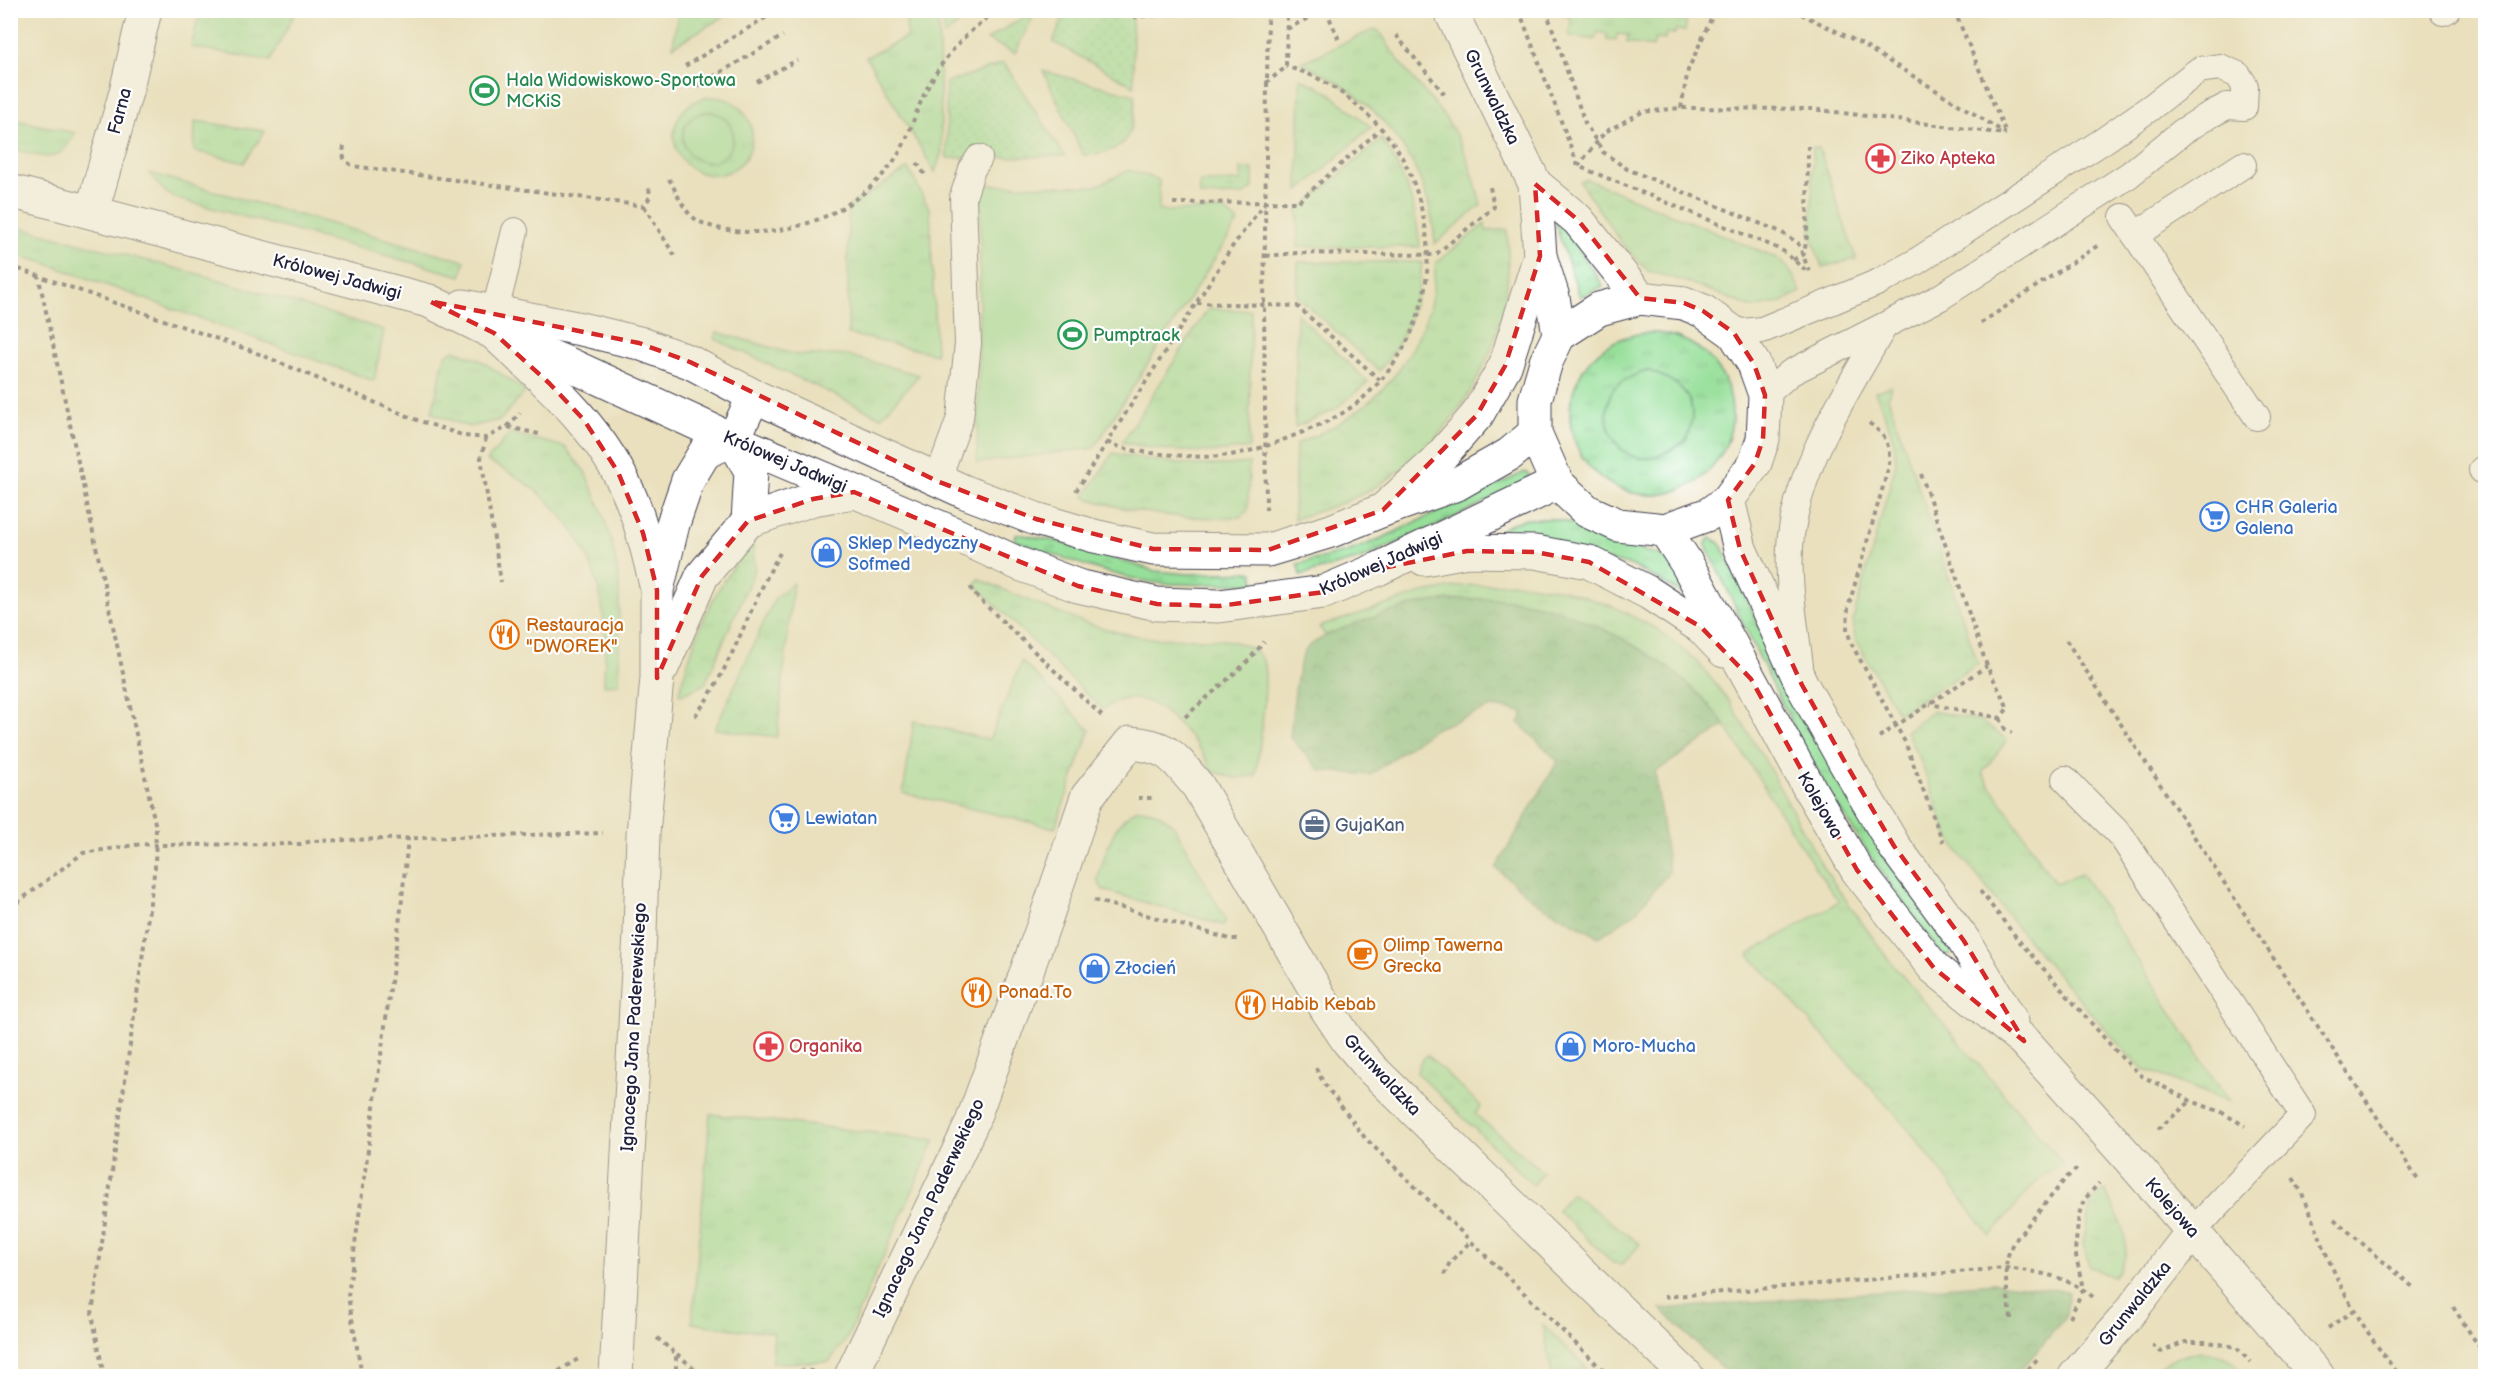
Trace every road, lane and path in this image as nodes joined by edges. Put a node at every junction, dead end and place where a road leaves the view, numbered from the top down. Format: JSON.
{"nodes":[{"id":1,"x":146,"y":10,"type":"edge"},
{"id":2,"x":999,"y":10,"type":"edge"},
{"id":3,"x":1268,"y":10,"type":"edge"},
{"id":4,"x":1287,"y":10,"type":"edge"},
{"id":5,"x":1325,"y":10,"type":"edge"},
{"id":6,"x":1450,"y":10,"type":"edge"},
{"id":7,"x":1519,"y":10,"type":"edge"},
{"id":8,"x":1546,"y":10,"type":"edge"},
{"id":9,"x":1715,"y":10,"type":"edge"},
{"id":10,"x":1792,"y":10,"type":"edge"},
{"id":11,"x":1954,"y":10,"type":"edge"},
{"id":12,"x":2308,"y":10,"type":"edge"},
{"id":13,"x":1190,"y":11,"type":"edge"},
{"id":14,"x":2322,"y":12,"type":"edge"},
{"id":15,"x":770,"y":15,"type":"dead end"},
{"id":16,"x":1133,"y":17,"type":"dead end"},
{"id":17,"x":1287,"y":29,"type":"junction"},
{"id":18,"x":1396,"y":35,"type":"dead end"},
{"id":19,"x":783,"y":36,"type":"dead end"},
{"id":20,"x":1340,"y":42,"type":"dead end"},
{"id":21,"x":797,"y":60,"type":"dead end"},
{"id":22,"x":685,"y":66,"type":"dead end"},
{"id":23,"x":1286,"y":67,"type":"junction"},
{"id":24,"x":757,"y":82,"type":"dead end"},
{"id":25,"x":1266,"y":84,"type":"junction"},
{"id":26,"x":697,"y":86,"type":"dead end"},
{"id":27,"x":1451,"y":103,"type":"dead end"},
{"id":28,"x":1681,"y":108,"type":"junction"},
{"id":29,"x":1382,"y":128,"type":"junction"},
{"id":30,"x":2006,"y":134,"type":"junction"},
{"id":31,"x":1596,"y":141,"type":"junction"},
{"id":32,"x":344,"y":146,"type":"dead end"},
{"id":33,"x":1808,"y":146,"type":"dead end"},
{"id":34,"x":979,"y":158,"type":"dead end"},
{"id":35,"x":917,"y":163,"type":"dead end"},
{"id":36,"x":2243,"y":165,"type":"dead end"},
{"id":37,"x":1578,"y":166,"type":"junction"},
{"id":38,"x":926,"y":176,"type":"dead end"},
{"id":39,"x":669,"y":179,"type":"dead end"},
{"id":40,"x":1535,"y":184,"type":"junction"},
{"id":41,"x":1490,"y":186,"type":"dead end"},
{"id":42,"x":650,"y":187,"type":"dead end"},
{"id":43,"x":10,"y":191,"type":"edge"},
{"id":44,"x":1173,"y":203,"type":"dead end"},
{"id":45,"x":1265,"y":203,"type":"junction"},
{"id":46,"x":644,"y":206,"type":"junction"},
{"id":47,"x":92,"y":211,"type":"junction"},
{"id":48,"x":2129,"y":226,"type":"junction"},
{"id":49,"x":515,"y":231,"type":"dead end"},
{"id":50,"x":1428,"y":254,"type":"junction"},
{"id":51,"x":1804,"y":254,"type":"junction"},
{"id":52,"x":1540,"y":255,"type":"junction"},
{"id":53,"x":1266,"y":256,"type":"junction"},
{"id":54,"x":676,"y":258,"type":"dead end"},
{"id":55,"x":1793,"y":260,"type":"junction"},
{"id":56,"x":10,"y":266,"type":"edge"},
{"id":57,"x":38,"y":274,"type":"junction"},
{"id":58,"x":1811,"y":274,"type":"junction"},
{"id":59,"x":1814,"y":283,"type":"dead end"},
{"id":60,"x":1640,"y":298,"type":"junction"},
{"id":61,"x":1197,"y":303,"type":"junction"},
{"id":62,"x":1264,"y":304,"type":"junction"},
{"id":63,"x":494,"y":322,"type":"junction"},
{"id":64,"x":1981,"y":323,"type":"dead end"},
{"id":65,"x":1883,"y":328,"type":"junction"},
{"id":66,"x":1734,"y":333,"type":"junction"},
{"id":67,"x":1559,"y":335,"type":"junction"},
{"id":68,"x":1380,"y":380,"type":"junction"},
{"id":69,"x":1765,"y":395,"type":"junction"},
{"id":70,"x":754,"y":396,"type":"junction"},
{"id":71,"x":525,"y":406,"type":"dead end"},
{"id":72,"x":2257,"y":417,"type":"dead end"},
{"id":73,"x":1868,"y":422,"type":"dead end"},
{"id":74,"x":1536,"y":433,"type":"junction"},
{"id":75,"x":486,"y":438,"type":"junction"},
{"id":76,"x":733,"y":440,"type":"junction"},
{"id":77,"x":1107,"y":442,"type":"junction"},
{"id":78,"x":1265,"y":448,"type":"junction"},
{"id":79,"x":1922,"y":474,"type":"dead end"},
{"id":80,"x":937,"y":481,"type":"junction"},
{"id":81,"x":1557,"y":483,"type":"junction"},
{"id":82,"x":854,"y":492,"type":"junction"},
{"id":83,"x":1728,"y":500,"type":"junction"},
{"id":84,"x":1070,"y":501,"type":"dead end"},
{"id":85,"x":1383,"y":510,"type":"junction"},
{"id":86,"x":1266,"y":511,"type":"dead end"},
{"id":87,"x":748,"y":521,"type":"junction"},
{"id":88,"x":1665,"y":530,"type":"junction"},
{"id":89,"x":1378,"y":569,"type":"junction"},
{"id":90,"x":501,"y":582,"type":"dead end"},
{"id":91,"x":969,"y":582,"type":"dead end"},
{"id":92,"x":657,"y":590,"type":"junction"},
{"id":93,"x":1266,"y":640,"type":"dead end"},
{"id":94,"x":2066,"y":640,"type":"dead end"},
{"id":95,"x":1987,"y":666,"type":"junction"},
{"id":96,"x":657,"y":678,"type":"junction"},
{"id":97,"x":1751,"y":680,"type":"junction"},
{"id":98,"x":1802,"y":685,"type":"junction"},
{"id":99,"x":1930,"y":704,"type":"junction"},
{"id":100,"x":2000,"y":718,"type":"junction"},
{"id":101,"x":1183,"y":719,"type":"dead end"},
{"id":102,"x":1896,"y":726,"type":"junction"},
{"id":103,"x":2012,"y":733,"type":"dead end"},
{"id":104,"x":1879,"y":737,"type":"dead end"},
{"id":105,"x":1130,"y":743,"type":"junction"},
{"id":106,"x":2065,"y":779,"type":"dead end"},
{"id":107,"x":615,"y":832,"type":"dead end"},
{"id":108,"x":408,"y":838,"type":"junction"},
{"id":109,"x":157,"y":845,"type":"junction"},
{"id":110,"x":1947,"y":847,"type":"dead end"},
{"id":111,"x":1973,"y":882,"type":"dead end"},
{"id":112,"x":1090,"y":899,"type":"dead end"},
{"id":113,"x":10,"y":908,"type":"edge"},
{"id":114,"x":1250,"y":934,"type":"dead end"},
{"id":115,"x":2024,"y":1041,"type":"junction"},
{"id":116,"x":2242,"y":1122,"type":"dead end"},
{"id":117,"x":2079,"y":1167,"type":"dead end"},
{"id":118,"x":2291,"y":1175,"type":"dead end"},
{"id":119,"x":2418,"y":1180,"type":"dead end"},
{"id":120,"x":2334,"y":1218,"type":"dead end"},
{"id":121,"x":2193,"y":1231,"type":"junction"},
{"id":122,"x":1470,"y":1242,"type":"dead end"},
{"id":123,"x":2005,"y":1268,"type":"junction"},
{"id":124,"x":1444,"y":1275,"type":"dead end"},
{"id":125,"x":2414,"y":1288,"type":"dead end"},
{"id":126,"x":1654,"y":1298,"type":"dead end"},
{"id":127,"x":2453,"y":1307,"type":"dead end"},
{"id":128,"x":2353,"y":1311,"type":"junction"},
{"id":129,"x":2011,"y":1319,"type":"dead end"},
{"id":130,"x":2123,"y":1321,"type":"junction"},
{"id":131,"x":2334,"y":1323,"type":"dead end"},
{"id":132,"x":676,"y":1354,"type":"dead end"},
{"id":133,"x":2486,"y":1358,"type":"edge"},
{"id":134,"x":2256,"y":1369,"type":"dead end"},
{"id":135,"x":1603,"y":1371,"type":"dead end"},
{"id":136,"x":819,"y":1373,"type":"dead end"},
{"id":137,"x":104,"y":1377,"type":"edge"},
{"id":138,"x":362,"y":1377,"type":"edge"},
{"id":139,"x":616,"y":1377,"type":"edge"},
{"id":140,"x":710,"y":1377,"type":"edge"},
{"id":141,"x":764,"y":1377,"type":"edge"},
{"id":142,"x":851,"y":1377,"type":"edge"},
{"id":143,"x":1577,"y":1377,"type":"edge"},
{"id":144,"x":1687,"y":1377,"type":"edge"},
{"id":145,"x":2075,"y":1377,"type":"edge"},
{"id":146,"x":2318,"y":1377,"type":"edge"},
{"id":147,"x":2400,"y":1377,"type":"edge"}],
"edges":[{"from":1,"to":47,"type":"street","name":"Farna"},
{"from":2,"to":39,"type":"path"},
{"from":3,"to":25,"type":"path"},
{"from":4,"to":17,"type":"path"},
{"from":5,"to":17,"type":"path"},
{"from":5,"to":20,"type":"path"},
{"from":6,"to":40,"type":"street","name":"Grunwaldzka"},
{"from":7,"to":37,"type":"path"},
{"from":8,"to":31,"type":"path"},
{"from":9,"to":28,"type":"path"},
{"from":10,"to":30,"type":"path"},
{"from":11,"to":30,"type":"path"},
{"from":12,"to":14,"type":"path"},
{"from":13,"to":16,"type":"path"},
{"from":15,"to":22,"type":"path"},
{"from":17,"to":23,"type":"path"},
{"from":18,"to":27,"type":"path"},
{"from":19,"to":26,"type":"path"},
{"from":21,"to":24,"type":"path"},
{"from":23,"to":25,"type":"path"},
{"from":23,"to":29,"type":"path"},
{"from":25,"to":45,"type":"path"},
{"from":28,"to":30,"type":"path"},
{"from":28,"to":31,"type":"path"},
{"from":29,"to":45,"type":"path"},
{"from":29,"to":50,"type":"path"},
{"from":31,"to":37,"type":"path"},
{"from":31,"to":51,"type":"path"},
{"from":32,"to":46,"type":"path"},
{"from":33,"to":51,"type":"path"},
{"from":34,"to":80,"type":"lane"},
{"from":35,"to":38,"type":"path"},
{"from":36,"to":48,"type":"lane"},
{"from":37,"to":55,"type":"path"},
{"from":40,"to":52,"type":"street","name":"Grunwaldzka"},
{"from":40,"to":60,"type":"street","name":"Grunwaldzka"},
{"from":41,"to":50,"type":"path"},
{"from":42,"to":46,"type":"path"},
{"from":43,"to":47,"type":"street","name":"Królowej Jadwigi"},
{"from":44,"to":45,"type":"path"},
{"from":45,"to":53,"type":"path"},
{"from":45,"to":61,"type":"path"},
{"from":46,"to":54,"type":"path"},
{"from":47,"to":63,"type":"street","name":"Królowej Jadwigi"},
{"from":48,"to":64,"type":"path"},
{"from":48,"to":72,"type":"lane"},
{"from":49,"to":63,"type":"lane"},
{"from":50,"to":53,"type":"path"},
{"from":50,"to":68,"type":"path"},
{"from":51,"to":55,"type":"path"},
{"from":51,"to":58,"type":"path"},
{"from":52,"to":67,"type":"street","name":"Grunwaldzka"},
{"from":52,"to":85,"type":"street"},
{"from":53,"to":62,"type":"path"},
{"from":55,"to":58,"type":"path"},
{"from":56,"to":57,"type":"path"},
{"from":57,"to":75,"type":"path"},
{"from":57,"to":109,"type":"path"},
{"from":58,"to":59,"type":"path"},
{"from":60,"to":66,"type":"street"},
{"from":60,"to":67,"type":"street"},
{"from":61,"to":62,"type":"path"},
{"from":61,"to":77,"type":"path"},
{"from":62,"to":68,"type":"path"},
{"from":62,"to":78,"type":"path"},
{"from":63,"to":70,"type":"street"},
{"from":63,"to":76,"type":"street","name":"Królowej Jadwigi"},
{"from":63,"to":92,"type":"street","name":"Ignacego Jana Paderewskiego"},
{"from":65,"to":66,"type":"lane"},
{"from":65,"to":69,"type":"lane"},
{"from":65,"to":98,"type":"lane"},
{"from":66,"to":69,"type":"street"},
{"from":67,"to":74,"type":"street"},
{"from":68,"to":78,"type":"path"},
{"from":69,"to":83,"type":"street"},
{"from":70,"to":76,"type":"street"},
{"from":70,"to":80,"type":"street"},
{"from":71,"to":75,"type":"path"},
{"from":73,"to":102,"type":"path"},
{"from":74,"to":81,"type":"street"},
{"from":74,"to":85,"type":"street"},
{"from":75,"to":90,"type":"path"},
{"from":76,"to":82,"type":"street","name":"Królowej Jadwigi"},
{"from":76,"to":87,"type":"street"},
{"from":76,"to":92,"type":"street","name":"Ignacego Jana Paderewskiego"},
{"from":77,"to":78,"type":"path"},
{"from":77,"to":84,"type":"path"},
{"from":78,"to":86,"type":"path"},
{"from":79,"to":95,"type":"path"},
{"from":80,"to":85,"type":"street"},
{"from":81,"to":88,"type":"street"},
{"from":81,"to":89,"type":"street","name":"Królowej Jadwigi"},
{"from":82,"to":87,"type":"street"},
{"from":82,"to":89,"type":"street","name":"Królowej Jadwigi"},
{"from":83,"to":88,"type":"street"},
{"from":83,"to":98,"type":"street","name":"Kolejowa"},
{"from":87,"to":96,"type":"street","name":"Ignacego Jana Paderewskiego"},
{"from":88,"to":97,"type":"street","name":"Kolejowa"},
{"from":89,"to":97,"type":"street"},
{"from":91,"to":105,"type":"path"},
{"from":92,"to":96,"type":"street","name":"Ignacego Jana Paderewskiego"},
{"from":93,"to":101,"type":"path"},
{"from":94,"to":119,"type":"path"},
{"from":95,"to":99,"type":"path"},
{"from":95,"to":100,"type":"path"},
{"from":96,"to":139,"type":"street","name":"Ignacego Jana Paderewskiego"},
{"from":97,"to":115,"type":"street","name":"Kolejowa"},
{"from":98,"to":115,"type":"street","name":"Kolejowa"},
{"from":99,"to":100,"type":"path"},
{"from":99,"to":102,"type":"path"},
{"from":100,"to":103,"type":"path"},
{"from":102,"to":104,"type":"path"},
{"from":102,"to":110,"type":"path"},
{"from":105,"to":142,"type":"street","name":"Ignacego Jana Paderwskiego"},
{"from":105,"to":144,"type":"street","name":"Grunwaldzka"},
{"from":106,"to":121,"type":"lane"},
{"from":107,"to":108,"type":"path"},
{"from":108,"to":109,"type":"path"},
{"from":108,"to":138,"type":"path"},
{"from":109,"to":113,"type":"path"},
{"from":109,"to":137,"type":"path"},
{"from":111,"to":116,"type":"path"},
{"from":112,"to":114,"type":"path"},
{"from":115,"to":121,"type":"street","name":"Kolejowa"},
{"from":117,"to":123,"type":"path"},
{"from":118,"to":128,"type":"path"},
{"from":120,"to":125,"type":"path"},
{"from":121,"to":130,"type":"street","name":"Grunwaldzka"},
{"from":121,"to":146,"type":"street","name":"Kolejowa"},
{"from":122,"to":124,"type":"path"},
{"from":123,"to":126,"type":"path"},
{"from":123,"to":129,"type":"path"},
{"from":123,"to":130,"type":"path"},
{"from":127,"to":133,"type":"path"},
{"from":128,"to":131,"type":"path"},
{"from":128,"to":147,"type":"path"},
{"from":130,"to":134,"type":"path"},
{"from":130,"to":145,"type":"street","name":"Grunwaldzka"},
{"from":132,"to":140,"type":"path"},
{"from":135,"to":143,"type":"path"},
{"from":136,"to":141,"type":"path"}]}
